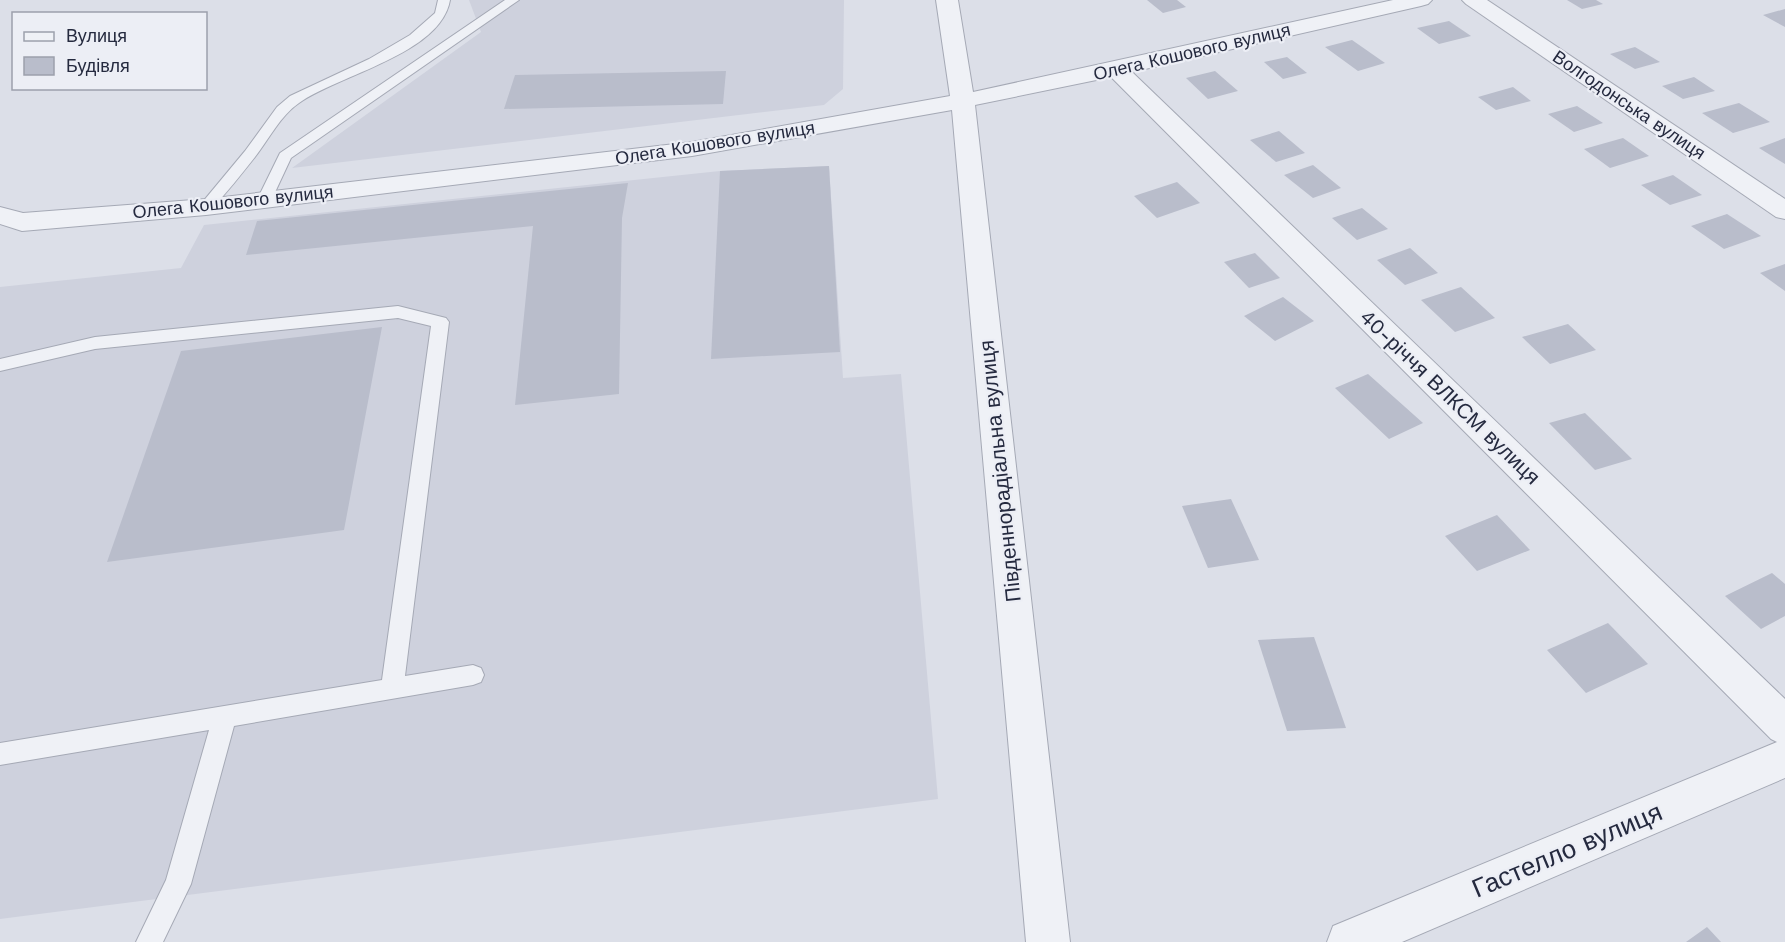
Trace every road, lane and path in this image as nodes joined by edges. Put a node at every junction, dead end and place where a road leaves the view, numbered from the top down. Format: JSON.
{"nodes":[{"id":1,"x":444,"y":0,"type":"edge"},
{"id":2,"x":513,"y":0,"type":"edge"},
{"id":3,"x":948,"y":0,"type":"edge"},
{"id":4,"x":1421,"y":0,"type":"edge"},
{"id":5,"x":1473,"y":0,"type":"edge"},
{"id":6,"x":1116,"y":69,"type":"junction"},
{"id":7,"x":963,"y":101,"type":"junction"},
{"id":8,"x":265,"y":200,"type":"junction"},
{"id":9,"x":206,"y":207,"type":"junction"},
{"id":10,"x":1785,"y":211,"type":"edge"},
{"id":11,"x":0,"y":215,"type":"edge"},
{"id":12,"x":0,"y":365,"type":"edge"},
{"id":13,"x":473,"y":675,"type":"dead end"},
{"id":14,"x":392,"y":689,"type":"junction"},
{"id":15,"x":225,"y":716,"type":"junction"},
{"id":16,"x":1785,"y":726,"type":"edge"},
{"id":17,"x":0,"y":754,"type":"edge"},
{"id":18,"x":1785,"y":758,"type":"edge"},
{"id":19,"x":149,"y":942,"type":"edge"},
{"id":20,"x":1048,"y":942,"type":"edge"},
{"id":21,"x":1349,"y":942,"type":"edge"}],
"edges":[{"from":1,"to":9,"type":"lane"},
{"from":2,"to":8,"type":"lane"},
{"from":3,"to":7,"type":"street","name":"Південнорадіальна вулиця"},
{"from":4,"to":6,"type":"street","name":"Олега Кошового вулиця"},
{"from":5,"to":10,"type":"street","name":"Волгодонська вулиця"},
{"from":6,"to":7,"type":"street","name":"Олега Кошового вулиця"},
{"from":6,"to":16,"type":"street","name":"40-річчя ВЛКСМ вулиця"},
{"from":7,"to":8,"type":"street","name":"Олега Кошового вулиця"},
{"from":7,"to":20,"type":"street","name":"Південнорадіальна вулиця"},
{"from":8,"to":9,"type":"street","name":"Олега Кошового вулиця"},
{"from":9,"to":11,"type":"street","name":"Олега Кошового вулиця"},
{"from":12,"to":14,"type":"lane"},
{"from":13,"to":14,"type":"lane"},
{"from":14,"to":15,"type":"lane"},
{"from":15,"to":17,"type":"lane"},
{"from":15,"to":19,"type":"lane"},
{"from":18,"to":21,"type":"street","name":"Гастелло вулиця"}]}
